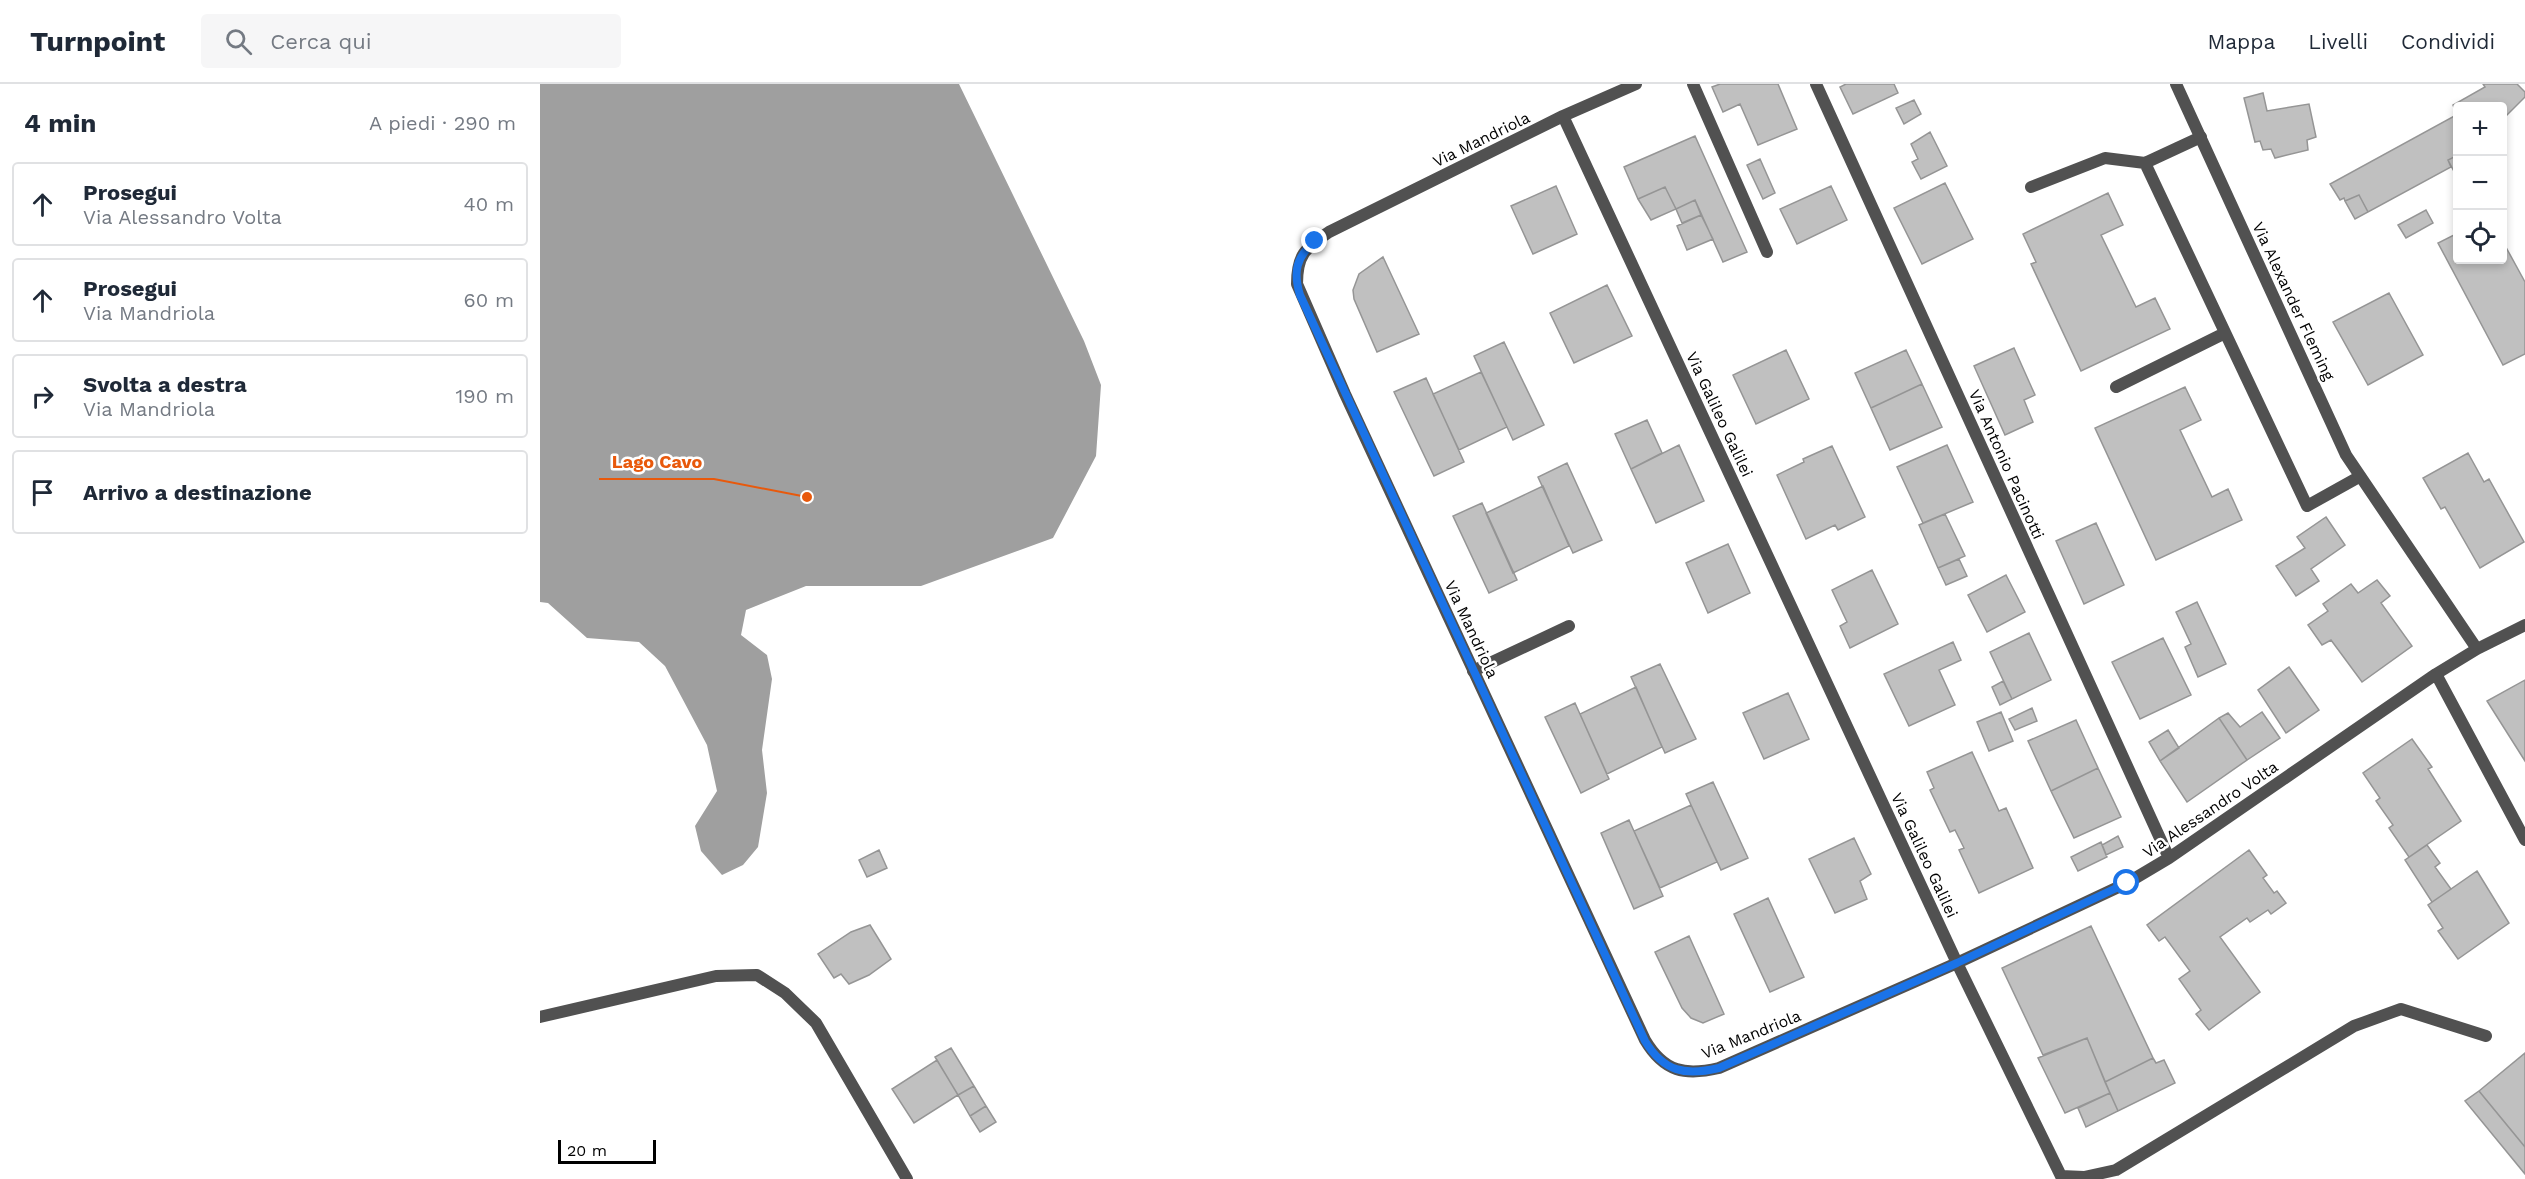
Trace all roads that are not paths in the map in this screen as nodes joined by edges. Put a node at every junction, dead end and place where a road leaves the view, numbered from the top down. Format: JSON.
{"nodes":[{"id":1,"x":1636,"y":84,"type":"edge"},
{"id":2,"x":1693,"y":84,"type":"edge"},
{"id":3,"x":1816,"y":84,"type":"edge"},
{"id":4,"x":2176,"y":84,"type":"edge"},
{"id":5,"x":1563,"y":116,"type":"junction"},
{"id":6,"x":2201,"y":137,"type":"junction"},
{"id":7,"x":2145,"y":164,"type":"junction"},
{"id":8,"x":2031,"y":187,"type":"dead end"},
{"id":9,"x":1767,"y":252,"type":"dead end"},
{"id":10,"x":2225,"y":333,"type":"junction"},
{"id":11,"x":2116,"y":387,"type":"dead end"},
{"id":12,"x":2359,"y":477,"type":"junction"},
{"id":13,"x":2525,"y":625,"type":"edge"},
{"id":14,"x":1569,"y":626,"type":"dead end"},
{"id":15,"x":2478,"y":649,"type":"junction"},
{"id":16,"x":1473,"y":671,"type":"junction"},
{"id":17,"x":2436,"y":674,"type":"junction"},
{"id":18,"x":2525,"y":840,"type":"edge"},
{"id":19,"x":2169,"y":858,"type":"junction"},
{"id":20,"x":1957,"y":963,"type":"junction"},
{"id":21,"x":540,"y":1017,"type":"edge"},
{"id":22,"x":2486,"y":1036,"type":"dead end"},
{"id":23,"x":907,"y":1179,"type":"edge"}],
"edges":[{"from":1,"to":5,"type":"street","name":"Via Mandriola"},
{"from":2,"to":9,"type":"street"},
{"from":3,"to":19,"type":"street","name":"Via Antonio Pacinotti"},
{"from":4,"to":6,"type":"street","name":"Via Alexander Fleming"},
{"from":5,"to":16,"type":"street","name":"Via Mandriola"},
{"from":5,"to":20,"type":"street","name":"Via Galileo Galilei"},
{"from":6,"to":7,"type":"street"},
{"from":6,"to":12,"type":"street","name":"Via Alexander Fleming"},
{"from":7,"to":8,"type":"street"},
{"from":7,"to":10,"type":"street"},
{"from":10,"to":11,"type":"street"},
{"from":10,"to":12,"type":"street"},
{"from":12,"to":15,"type":"street","name":"Via Alexander Fleming"},
{"from":13,"to":15,"type":"street","name":"Via Alessandro Volta"},
{"from":14,"to":16,"type":"street"},
{"from":15,"to":17,"type":"street","name":"Via Alessandro Volta"},
{"from":16,"to":20,"type":"street","name":"Via Mandriola"},
{"from":17,"to":18,"type":"street"},
{"from":17,"to":19,"type":"street","name":"Via Alessandro Volta"},
{"from":19,"to":20,"type":"street","name":"Via Alessandro Volta"},
{"from":20,"to":22,"type":"street","name":"Via Galileo Galilei"},
{"from":21,"to":23,"type":"street"}]}
